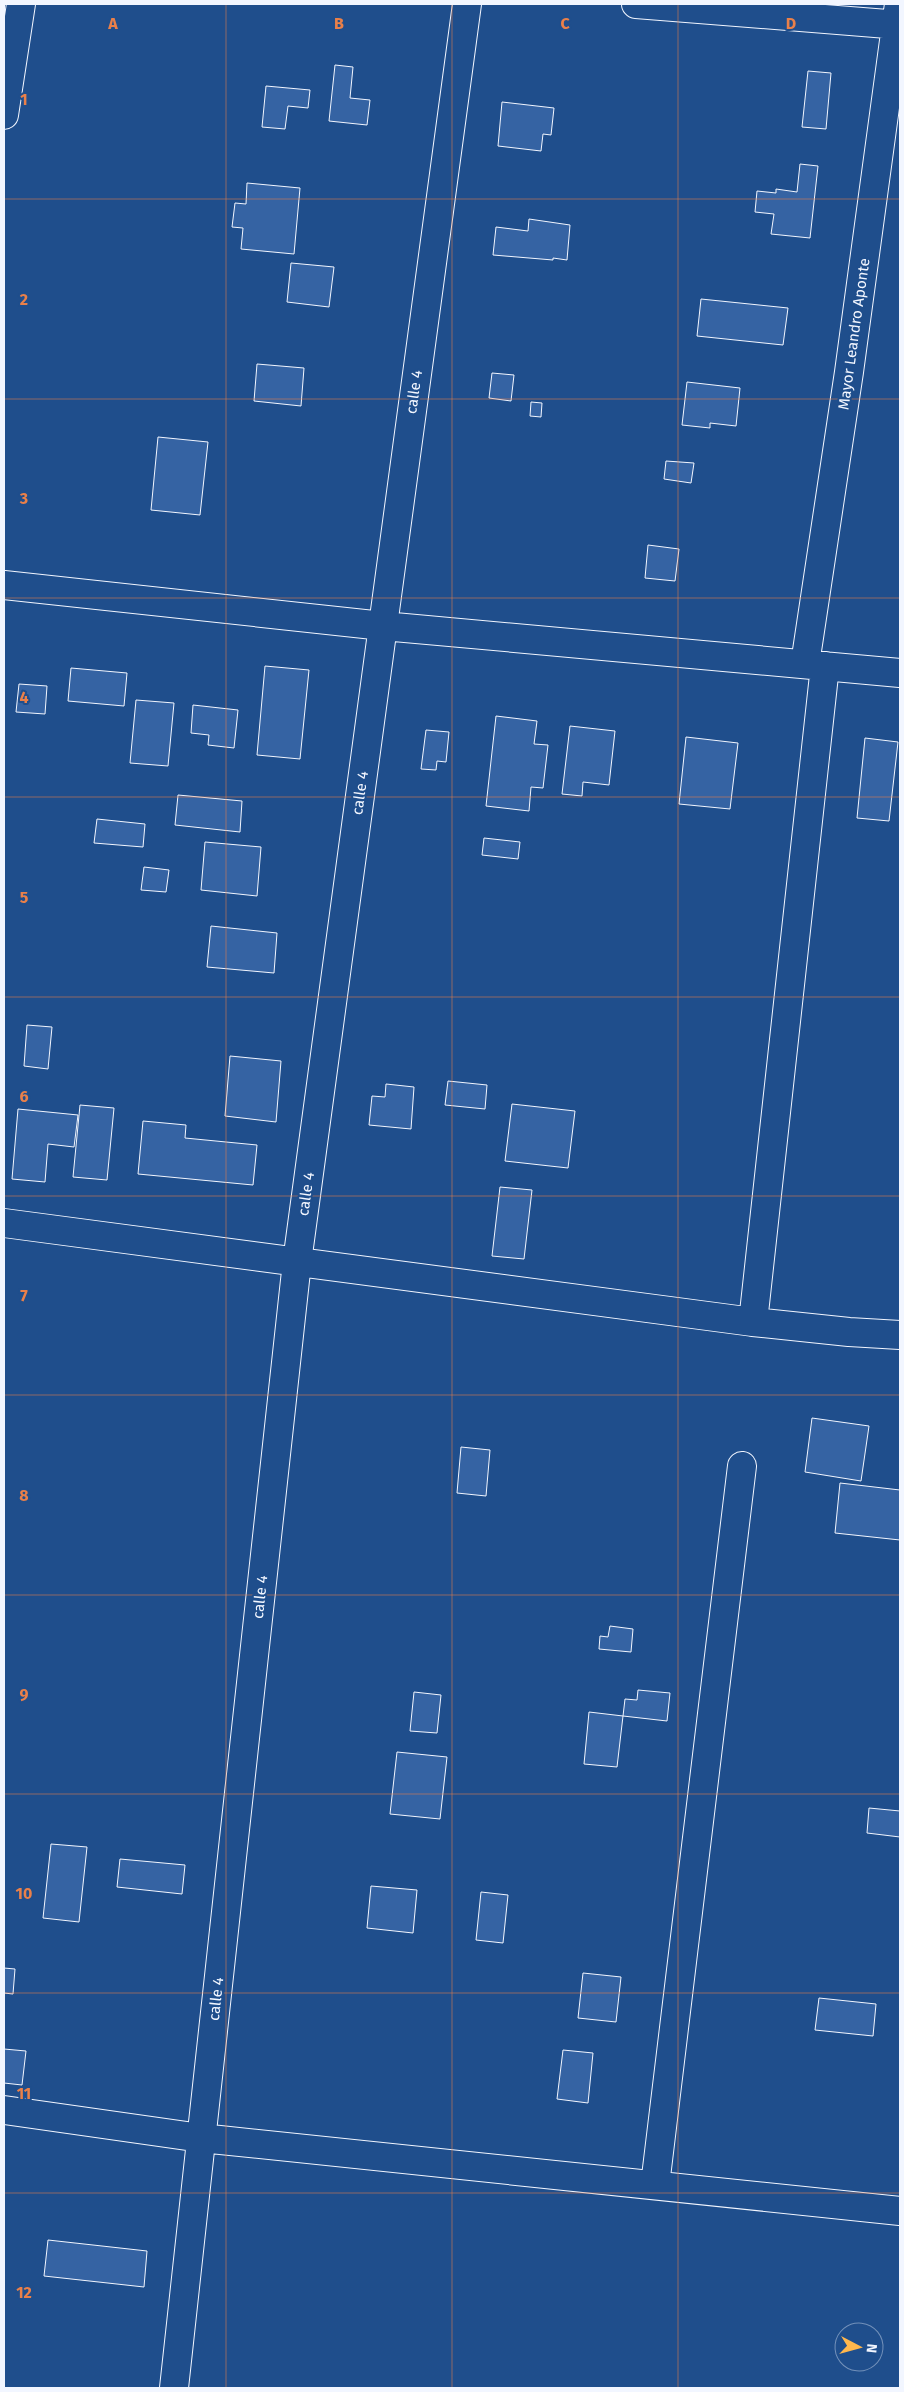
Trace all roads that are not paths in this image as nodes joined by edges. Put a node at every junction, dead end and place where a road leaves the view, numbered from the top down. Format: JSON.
{"nodes":[{"id":1,"x":21,"y":4,"type":"edge"},
{"id":2,"x":467,"y":4,"type":"edge"},
{"id":3,"x":636,"y":4,"type":"edge"},
{"id":4,"x":899,"y":18,"type":"edge"},
{"id":5,"x":4,"y":115,"type":"edge"},
{"id":6,"x":4,"y":585,"type":"edge"},
{"id":7,"x":383,"y":626,"type":"junction"},
{"id":8,"x":815,"y":665,"type":"junction"},
{"id":9,"x":900,"y":673,"type":"edge"},
{"id":10,"x":4,"y":1223,"type":"edge"},
{"id":11,"x":297,"y":1262,"type":"junction"},
{"id":12,"x":753,"y":1322,"type":"junction"},
{"id":13,"x":900,"y":1335,"type":"edge"},
{"id":14,"x":742,"y":1466,"type":"dead end"},
{"id":15,"x":4,"y":2110,"type":"edge"},
{"id":16,"x":201,"y":2138,"type":"junction"},
{"id":17,"x":655,"y":2185,"type":"junction"},
{"id":18,"x":900,"y":2212,"type":"edge"},
{"id":19,"x":174,"y":2388,"type":"edge"}],
"edges":[{"from":1,"to":5,"type":"street"},
{"from":2,"to":7,"type":"street","name":"calle 4"},
{"from":3,"to":4,"type":"street"},
{"from":4,"to":8,"type":"street","name":"Mayor Leandro Aponte"},
{"from":6,"to":7,"type":"street"},
{"from":7,"to":8,"type":"street"},
{"from":7,"to":11,"type":"street","name":"calle 4"},
{"from":8,"to":9,"type":"street"},
{"from":8,"to":12,"type":"street","name":"Mayor Leandro Aponte"},
{"from":10,"to":11,"type":"street"},
{"from":11,"to":12,"type":"street"},
{"from":11,"to":16,"type":"street","name":"calle 4"},
{"from":12,"to":13,"type":"street"},
{"from":14,"to":17,"type":"street"},
{"from":15,"to":16,"type":"street"},
{"from":16,"to":17,"type":"street"},
{"from":16,"to":19,"type":"street","name":"calle 4"},
{"from":17,"to":18,"type":"street"}]}
